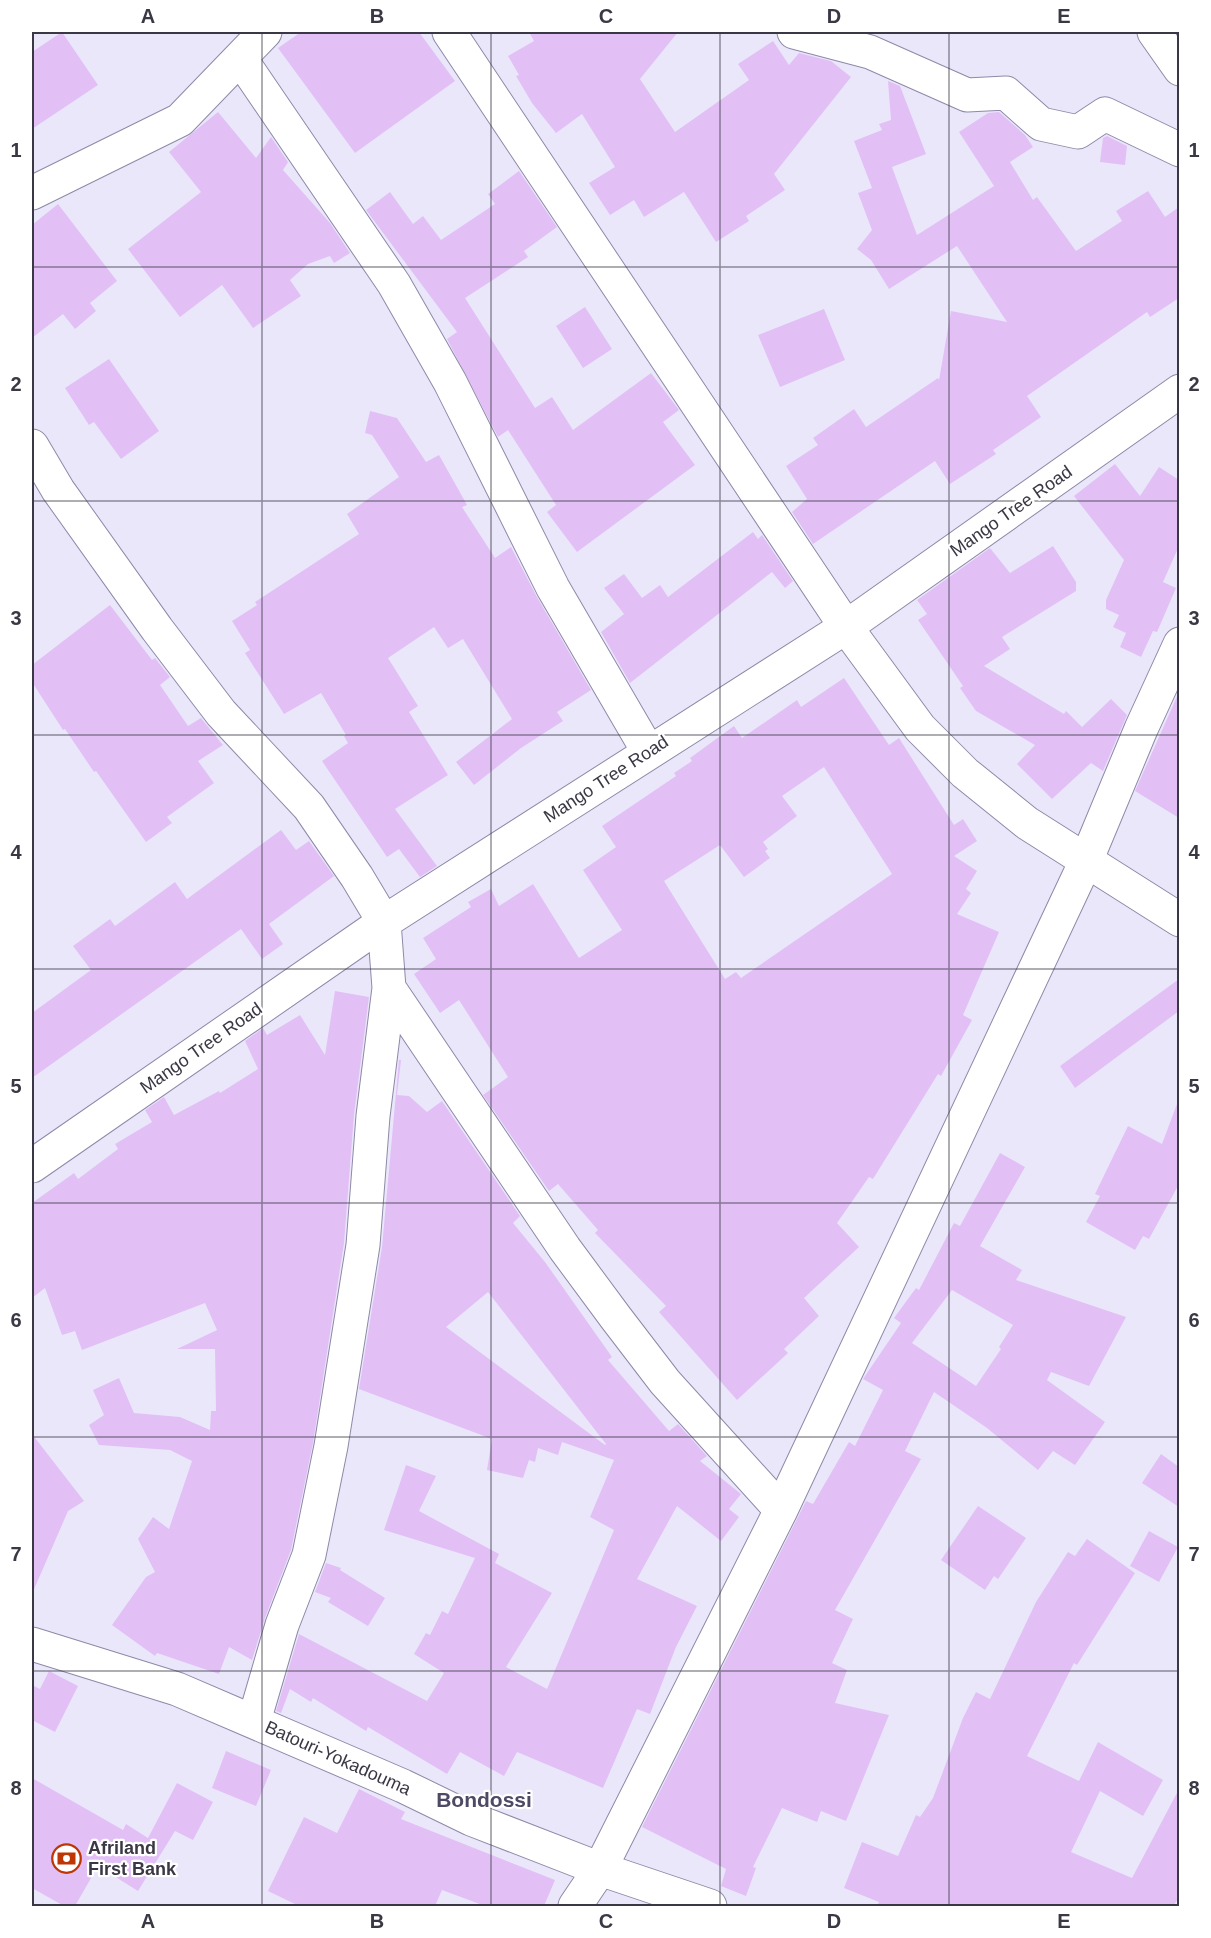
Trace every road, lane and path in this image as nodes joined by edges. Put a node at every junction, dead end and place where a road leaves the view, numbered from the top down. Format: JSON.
{"nodes":[{"id":1,"x":266,"y":32,"type":"edge"},
{"id":2,"x":449,"y":32,"type":"edge"},
{"id":3,"x":794,"y":32,"type":"edge"},
{"id":4,"x":1155,"y":32,"type":"edge"},
{"id":5,"x":240,"y":58,"type":"junction"},
{"id":6,"x":1179,"y":69,"type":"edge"},
{"id":7,"x":1179,"y":150,"type":"edge"},
{"id":8,"x":32,"y":193,"type":"edge"},
{"id":9,"x":1179,"y":391,"type":"edge"},
{"id":10,"x":32,"y":446,"type":"edge"},
{"id":11,"x":846,"y":627,"type":"junction"},
{"id":12,"x":1179,"y":644,"type":"edge"},
{"id":13,"x":648,"y":751,"type":"junction"},
{"id":14,"x":1086,"y":861,"type":"junction"},
{"id":15,"x":1179,"y":920,"type":"edge"},
{"id":16,"x":384,"y":922,"type":"junction"},
{"id":17,"x":390,"y":988,"type":"junction"},
{"id":18,"x":32,"y":1166,"type":"edge"},
{"id":19,"x":781,"y":1510,"type":"junction"},
{"id":20,"x":32,"y":1644,"type":"edge"},
{"id":21,"x":254,"y":1722,"type":"junction"},
{"id":22,"x":600,"y":1869,"type":"junction"},
{"id":23,"x":575,"y":1906,"type":"edge"},
{"id":24,"x":710,"y":1906,"type":"edge"}],
"edges":[{"from":1,"to":5,"type":"main road"},
{"from":2,"to":11,"type":"main road"},
{"from":3,"to":7,"type":"main road"},
{"from":4,"to":6,"type":"main road"},
{"from":5,"to":8,"type":"main road"},
{"from":5,"to":13,"type":"main road"},
{"from":9,"to":11,"type":"main road","name":"Mango Tree Road"},
{"from":10,"to":16,"type":"main road"},
{"from":11,"to":13,"type":"main road","name":"Mango Tree Road"},
{"from":11,"to":14,"type":"main road"},
{"from":12,"to":14,"type":"main road"},
{"from":13,"to":16,"type":"main road","name":"Mango Tree Road"},
{"from":14,"to":15,"type":"main road"},
{"from":14,"to":19,"type":"main road"},
{"from":16,"to":17,"type":"main road"},
{"from":16,"to":18,"type":"main road","name":"Mango Tree Road"},
{"from":17,"to":19,"type":"main road"},
{"from":17,"to":21,"type":"main road"},
{"from":19,"to":22,"type":"main road"},
{"from":20,"to":21,"type":"main road","name":"Batouri-Yokadouma"},
{"from":21,"to":22,"type":"main road","name":"Batouri-Yokadouma"},
{"from":22,"to":23,"type":"main road"},
{"from":22,"to":24,"type":"main road","name":"Batouri-Yokadouma"}]}
